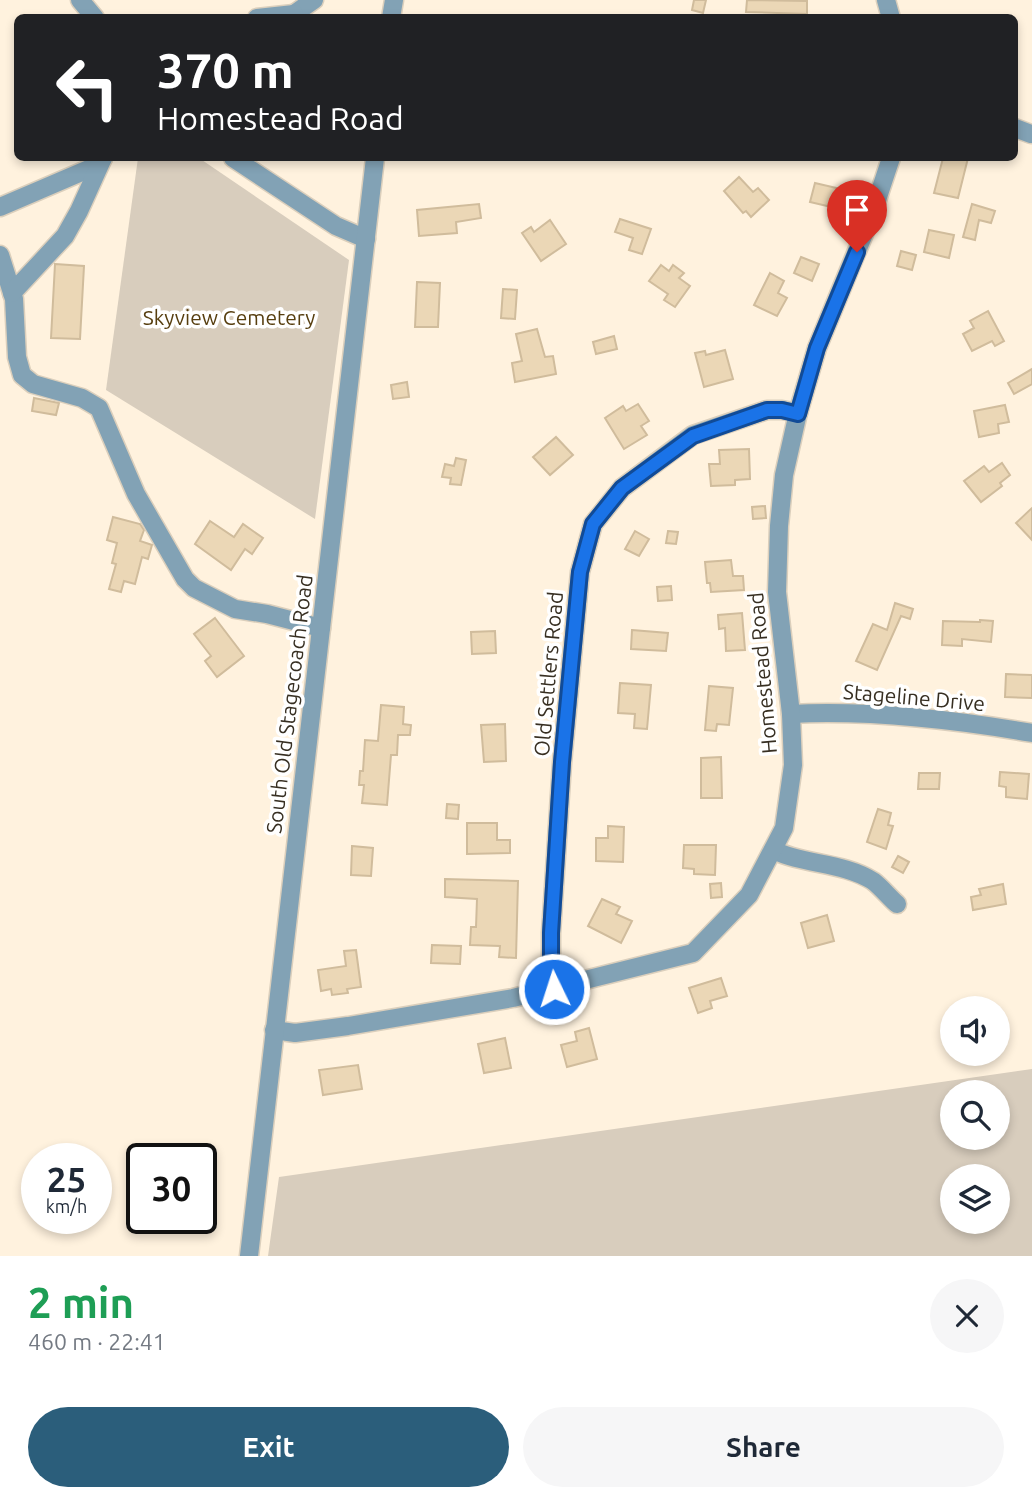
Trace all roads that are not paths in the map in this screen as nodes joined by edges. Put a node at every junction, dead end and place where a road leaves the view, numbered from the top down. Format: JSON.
{"nodes":[{"id":1,"x":80,"y":0,"type":"edge"},
{"id":2,"x":314,"y":0,"type":"edge"},
{"id":3,"x":286,"y":12,"type":"edge"},
{"id":4,"x":92,"y":14,"type":"edge"},
{"id":5,"x":99,"y":161,"type":"edge"},
{"id":6,"x":102,"y":161,"type":"edge"},
{"id":7,"x":238,"y":161,"type":"edge"},
{"id":8,"x":375,"y":161,"type":"edge"},
{"id":9,"x":890,"y":161,"type":"edge"},
{"id":10,"x":0,"y":208,"type":"edge"},
{"id":11,"x":366,"y":239,"type":"junction"},
{"id":12,"x":0,"y":255,"type":"edge"},
{"id":13,"x":12,"y":293,"type":"junction"},
{"id":14,"x":798,"y":414,"type":"junction"},
{"id":15,"x":321,"y":628,"type":"junction"},
{"id":16,"x":791,"y":714,"type":"junction"},
{"id":17,"x":1032,"y":733,"type":"edge"},
{"id":18,"x":773,"y":850,"type":"junction"},
{"id":19,"x":897,"y":904,"type":"dead end"},
{"id":20,"x":554,"y":989,"type":"junction"},
{"id":21,"x":274,"y":1030,"type":"junction"},
{"id":22,"x":249,"y":1256,"type":"edge"}],
"edges":[{"from":1,"to":4,"type":"street"},
{"from":2,"to":3,"type":"street"},
{"from":5,"to":10,"type":"street"},
{"from":6,"to":13,"type":"street"},
{"from":7,"to":11,"type":"street"},
{"from":8,"to":11,"type":"street","name":"South Old Stagecoach Road"},
{"from":9,"to":14,"type":"street","name":"Homestead Road"},
{"from":11,"to":15,"type":"street","name":"South Old Stagecoach Road"},
{"from":12,"to":13,"type":"street"},
{"from":13,"to":15,"type":"street"},
{"from":14,"to":16,"type":"street","name":"Homestead Road"},
{"from":14,"to":20,"type":"street","name":"Old Settlers Road"},
{"from":15,"to":21,"type":"street","name":"South Old Stagecoach Road"},
{"from":16,"to":17,"type":"street","name":"Stageline Drive"},
{"from":16,"to":18,"type":"street","name":"Homestead Road"},
{"from":18,"to":19,"type":"street"},
{"from":18,"to":20,"type":"street","name":"Homestead Road"},
{"from":20,"to":21,"type":"street","name":"Homestead Road"},
{"from":21,"to":22,"type":"street","name":"South Old Stagecoach Road"}]}
